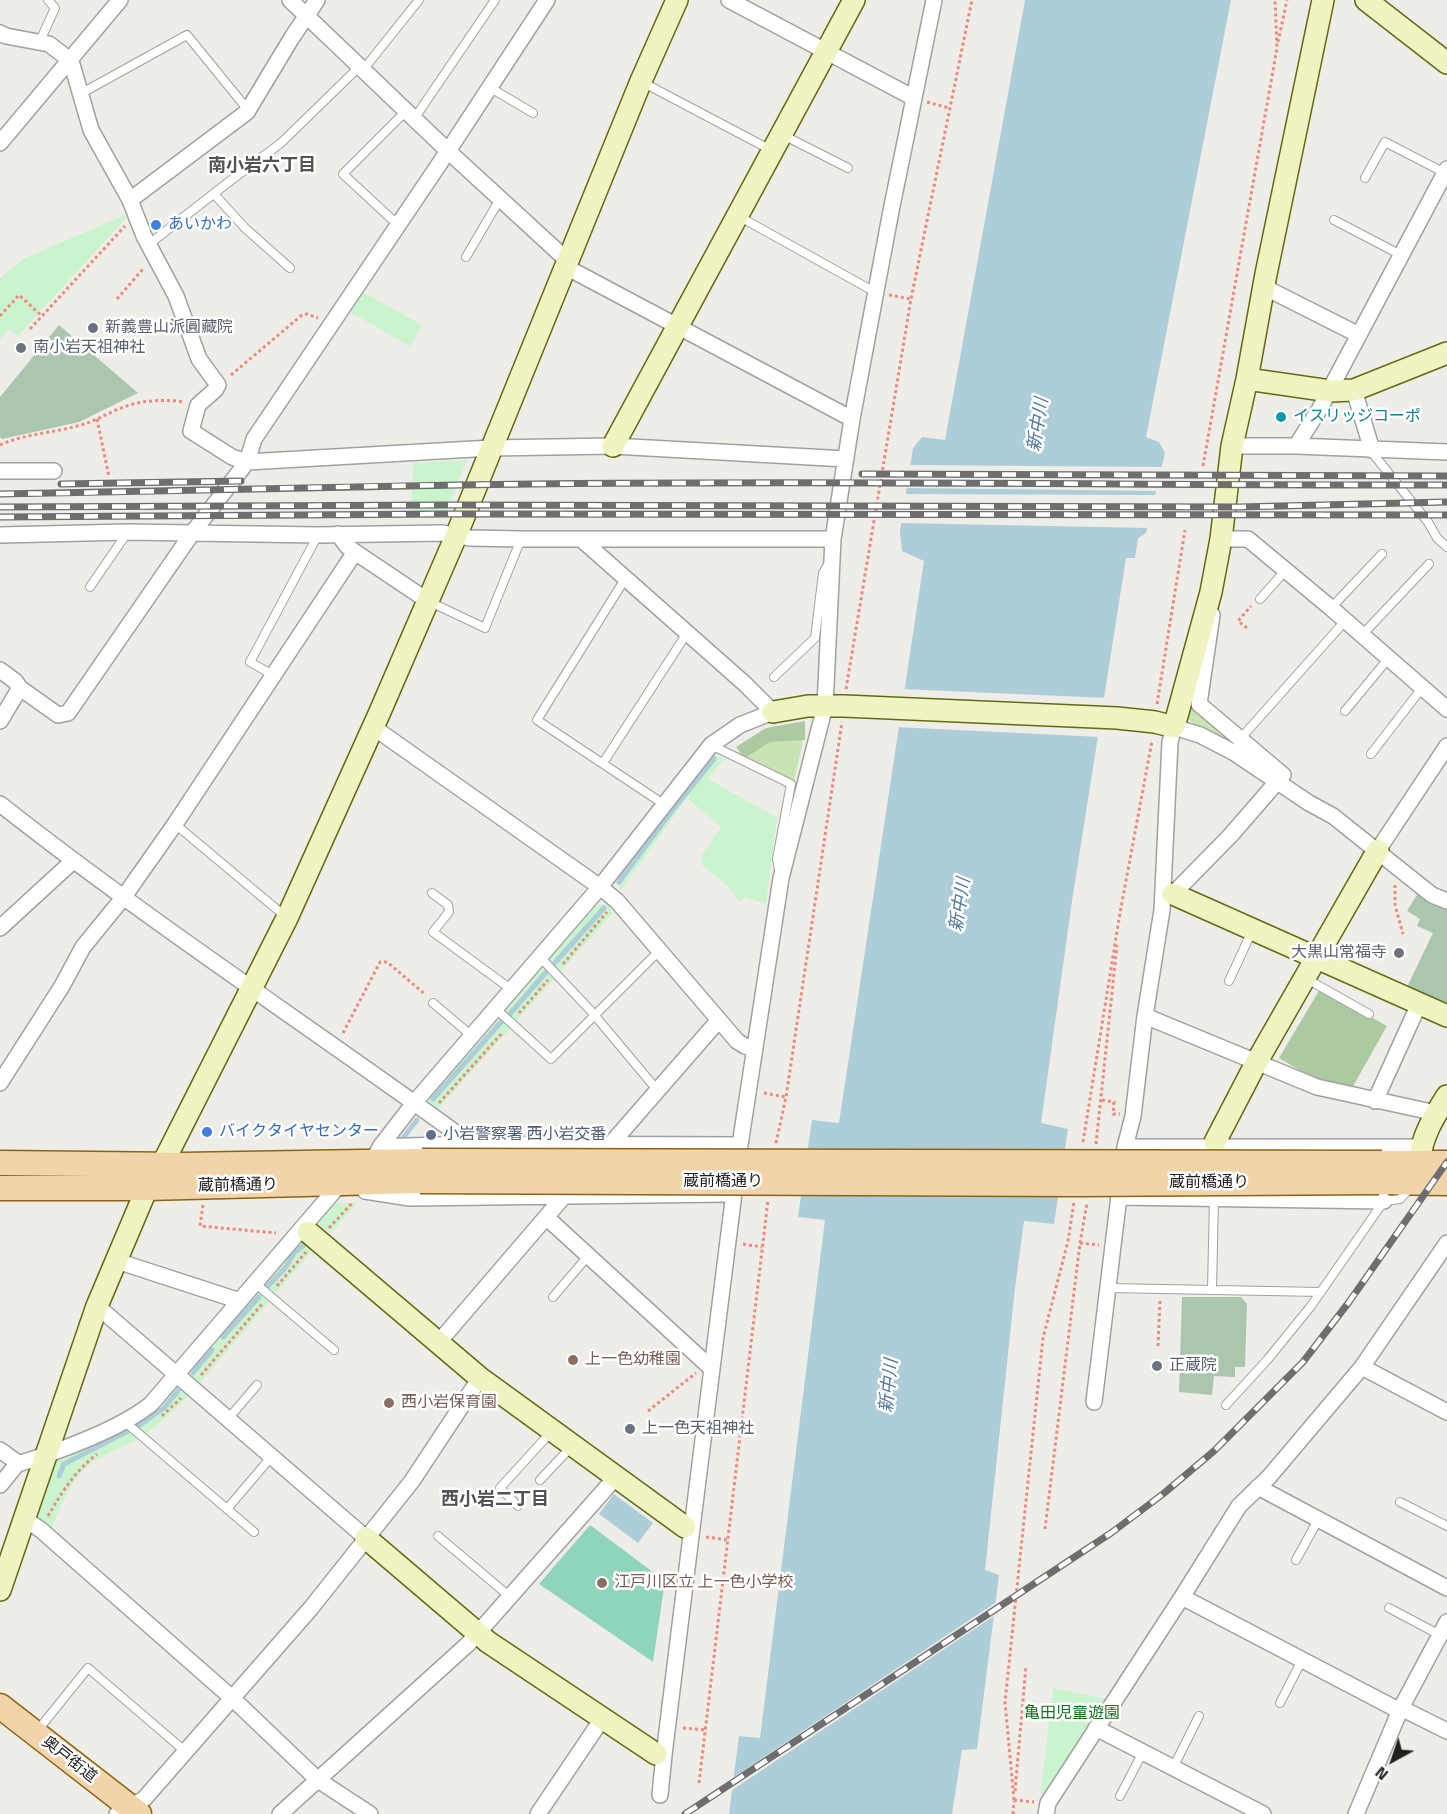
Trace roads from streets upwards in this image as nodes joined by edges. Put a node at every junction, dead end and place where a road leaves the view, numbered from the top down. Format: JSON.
{"nodes":[{"id":1,"x":120,"y":0,"type":"edge"},
{"id":2,"x":290,"y":0,"type":"edge"},
{"id":3,"x":317,"y":0,"type":"edge"},
{"id":4,"x":547,"y":0,"type":"edge"},
{"id":5,"x":677,"y":0,"type":"edge"},
{"id":6,"x":729,"y":0,"type":"edge"},
{"id":7,"x":854,"y":0,"type":"edge"},
{"id":8,"x":934,"y":0,"type":"edge"},
{"id":9,"x":1323,"y":0,"type":"edge"},
{"id":10,"x":1366,"y":0,"type":"edge"},
{"id":11,"x":307,"y":16,"type":"junction"},
{"id":12,"x":0,"y":33,"type":"edge"},
{"id":13,"x":826,"y":52,"type":"junction"},
{"id":14,"x":70,"y":61,"type":"junction"},
{"id":15,"x":1447,"y":63,"type":"edge"},
{"id":16,"x":918,"y":99,"type":"junction"},
{"id":17,"x":0,"y":143,"type":"edge"},
{"id":18,"x":448,"y":151,"type":"junction"},
{"id":19,"x":1446,"y":171,"type":"edge"},
{"id":20,"x":133,"y":207,"type":"junction"},
{"id":21,"x":567,"y":264,"type":"junction"},
{"id":22,"x":1264,"y":287,"type":"junction"},
{"id":23,"x":678,"y":325,"type":"junction"},
{"id":24,"x":1359,"y":335,"type":"junction"},
{"id":25,"x":1447,"y":353,"type":"edge"},
{"id":26,"x":1247,"y":379,"type":"junction"},
{"id":27,"x":1354,"y":390,"type":"junction"},
{"id":28,"x":1330,"y":391,"type":"junction"},
{"id":29,"x":852,"y":419,"type":"junction"},
{"id":30,"x":614,"y":446,"type":"junction"},
{"id":31,"x":1232,"y":446,"type":"junction"},
{"id":32,"x":1296,"y":446,"type":"junction"},
{"id":33,"x":491,"y":448,"type":"junction"},
{"id":34,"x":1372,"y":450,"type":"junction"},
{"id":35,"x":1447,"y":452,"type":"edge"},
{"id":36,"x":846,"y":459,"type":"junction"},
{"id":37,"x":247,"y":462,"type":"junction"},
{"id":38,"x":0,"y":471,"type":"edge"},
{"id":39,"x":54,"y":471,"type":"dead end"},
{"id":40,"x":193,"y":532,"type":"junction"},
{"id":41,"x":338,"y":534,"type":"junction"},
{"id":42,"x":0,"y":535,"type":"edge"},
{"id":43,"x":456,"y":536,"type":"junction"},
{"id":44,"x":1221,"y":538,"type":"junction"},
{"id":45,"x":581,"y":539,"type":"junction"},
{"id":46,"x":833,"y":539,"type":"junction"},
{"id":47,"x":355,"y":552,"type":"junction"},
{"id":48,"x":1211,"y":592,"type":"junction"},
{"id":49,"x":428,"y":601,"type":"junction"},
{"id":50,"x":0,"y":669,"type":"edge"},
{"id":51,"x":20,"y":688,"type":"junction"},
{"id":52,"x":839,"y":706,"type":"junction"},
{"id":53,"x":1447,"y":709,"type":"edge"},
{"id":54,"x":773,"y":712,"type":"junction"},
{"id":55,"x":0,"y":721,"type":"edge"},
{"id":56,"x":1164,"y":724,"type":"junction"},
{"id":57,"x":373,"y":727,"type":"junction"},
{"id":58,"x":1447,"y":746,"type":"edge"},
{"id":59,"x":1278,"y":781,"type":"junction"},
{"id":60,"x":0,"y":804,"type":"edge"},
{"id":61,"x":1378,"y":850,"type":"junction"},
{"id":62,"x":73,"y":861,"type":"junction"},
{"id":63,"x":600,"y":887,"type":"junction"},
{"id":64,"x":1169,"y":893,"type":"junction"},
{"id":65,"x":123,"y":898,"type":"junction"},
{"id":66,"x":1447,"y":901,"type":"edge"},
{"id":67,"x":0,"y":928,"type":"edge"},
{"id":68,"x":1317,"y":958,"type":"junction"},
{"id":69,"x":253,"y":988,"type":"junction"},
{"id":70,"x":1419,"y":1004,"type":"junction"},
{"id":71,"x":1145,"y":1016,"type":"junction"},
{"id":72,"x":1447,"y":1016,"type":"edge"},
{"id":73,"x":718,"y":1021,"type":"junction"},
{"id":74,"x":754,"y":1049,"type":"junction"},
{"id":75,"x":1257,"y":1063,"type":"junction"},
{"id":76,"x":0,"y":1081,"type":"edge"},
{"id":77,"x":1376,"y":1101,"type":"junction"},
{"id":78,"x":414,"y":1103,"type":"junction"},
{"id":79,"x":1441,"y":1104,"type":"edge"},
{"id":80,"x":466,"y":1144,"type":"junction"},
{"id":81,"x":1213,"y":1144,"type":"junction"},
{"id":82,"x":610,"y":1145,"type":"junction"},
{"id":83,"x":740,"y":1145,"type":"junction"},
{"id":84,"x":1125,"y":1147,"type":"junction"},
{"id":85,"x":377,"y":1154,"type":"junction"},
{"id":86,"x":0,"y":1163,"type":"edge"},
{"id":87,"x":1447,"y":1163,"type":"edge"},
{"id":88,"x":1418,"y":1164,"type":"junction"},
{"id":89,"x":162,"y":1165,"type":"junction"},
{"id":90,"x":421,"y":1171,"type":"junction"},
{"id":91,"x":1382,"y":1182,"type":"junction"},
{"id":92,"x":1447,"y":1183,"type":"edge"},
{"id":93,"x":343,"y":1184,"type":"junction"},
{"id":94,"x":0,"y":1188,"type":"edge"},
{"id":95,"x":147,"y":1188,"type":"junction"},
{"id":96,"x":734,"y":1194,"type":"junction"},
{"id":97,"x":565,"y":1195,"type":"junction"},
{"id":98,"x":1118,"y":1197,"type":"junction"},
{"id":99,"x":546,"y":1217,"type":"junction"},
{"id":100,"x":303,"y":1232,"type":"junction"},
{"id":101,"x":1447,"y":1243,"type":"edge"},
{"id":102,"x":117,"y":1261,"type":"junction"},
{"id":103,"x":240,"y":1301,"type":"junction"},
{"id":104,"x":97,"y":1306,"type":"junction"},
{"id":105,"x":438,"y":1343,"type":"junction"},
{"id":106,"x":1362,"y":1368,"type":"junction"},
{"id":107,"x":704,"y":1370,"type":"junction"},
{"id":108,"x":177,"y":1373,"type":"junction"},
{"id":109,"x":480,"y":1378,"type":"junction"},
{"id":110,"x":1094,"y":1402,"type":"dead end"},
{"id":111,"x":1447,"y":1412,"type":"edge"},
{"id":112,"x":0,"y":1450,"type":"edge"},
{"id":113,"x":45,"y":1455,"type":"junction"},
{"id":114,"x":18,"y":1463,"type":"junction"},
{"id":115,"x":616,"y":1477,"type":"junction"},
{"id":116,"x":0,"y":1485,"type":"edge"},
{"id":117,"x":1258,"y":1487,"type":"junction"},
{"id":118,"x":25,"y":1519,"type":"junction"},
{"id":119,"x":689,"y":1530,"type":"junction"},
{"id":120,"x":366,"y":1538,"type":"junction"},
{"id":121,"x":1447,"y":1588,"type":"edge"},
{"id":122,"x":0,"y":1590,"type":"edge"},
{"id":123,"x":1182,"y":1598,"type":"junction"},
{"id":124,"x":1443,"y":1629,"type":"edge"},
{"id":125,"x":477,"y":1633,"type":"junction"},
{"id":126,"x":232,"y":1698,"type":"junction"},
{"id":127,"x":0,"y":1706,"type":"edge"},
{"id":128,"x":1400,"y":1710,"type":"junction"},
{"id":129,"x":602,"y":1719,"type":"junction"},
{"id":130,"x":1096,"y":1728,"type":"junction"},
{"id":131,"x":1447,"y":1731,"type":"edge"},
{"id":132,"x":660,"y":1754,"type":"junction"},
{"id":133,"x":318,"y":1780,"type":"junction"},
{"id":134,"x":660,"y":1795,"type":"dead end"},
{"id":135,"x":128,"y":1811,"type":"edge"},
{"id":136,"x":280,"y":1814,"type":"edge"},
{"id":137,"x":370,"y":1814,"type":"edge"},
{"id":138,"x":538,"y":1814,"type":"edge"},
{"id":139,"x":1046,"y":1814,"type":"edge"},
{"id":140,"x":1263,"y":1814,"type":"edge"},
{"id":141,"x":1356,"y":1814,"type":"edge"}],
"edges":[{"from":1,"to":14,"type":"street"},
{"from":2,"to":11,"type":"street"},
{"from":3,"to":11,"type":"street"},
{"from":4,"to":18,"type":"street"},
{"from":5,"to":21,"type":"street"},
{"from":6,"to":13,"type":"street"},
{"from":7,"to":13,"type":"street"},
{"from":8,"to":16,"type":"street"},
{"from":9,"to":22,"type":"street"},
{"from":10,"to":15,"type":"street"},
{"from":11,"to":18,"type":"street"},
{"from":11,"to":20,"type":"street"},
{"from":12,"to":14,"type":"street"},
{"from":13,"to":16,"type":"street"},
{"from":13,"to":23,"type":"street"},
{"from":14,"to":17,"type":"street"},
{"from":14,"to":20,"type":"street"},
{"from":16,"to":29,"type":"street"},
{"from":18,"to":21,"type":"street"},
{"from":18,"to":37,"type":"street"},
{"from":19,"to":24,"type":"street"},
{"from":20,"to":37,"type":"street"},
{"from":21,"to":23,"type":"street"},
{"from":21,"to":33,"type":"street"},
{"from":22,"to":24,"type":"street"},
{"from":22,"to":26,"type":"street"},
{"from":23,"to":29,"type":"street"},
{"from":23,"to":30,"type":"street"},
{"from":24,"to":28,"type":"street"},
{"from":25,"to":27,"type":"street"},
{"from":26,"to":28,"type":"street"},
{"from":26,"to":31,"type":"street"},
{"from":27,"to":28,"type":"street"},
{"from":27,"to":34,"type":"street"},
{"from":28,"to":32,"type":"street"},
{"from":29,"to":36,"type":"street"},
{"from":30,"to":33,"type":"street"},
{"from":30,"to":36,"type":"street"},
{"from":31,"to":32,"type":"street"},
{"from":31,"to":44,"type":"street"},
{"from":32,"to":34,"type":"street"},
{"from":33,"to":37,"type":"street"},
{"from":33,"to":43,"type":"street"},
{"from":34,"to":35,"type":"street"},
{"from":36,"to":46,"type":"street"},
{"from":37,"to":40,"type":"street"},
{"from":38,"to":39,"type":"street"},
{"from":40,"to":41,"type":"street"},
{"from":40,"to":42,"type":"street"},
{"from":40,"to":51,"type":"street"},
{"from":41,"to":43,"type":"street"},
{"from":41,"to":47,"type":"street"},
{"from":43,"to":45,"type":"street"},
{"from":43,"to":49,"type":"street"},
{"from":44,"to":48,"type":"street"},
{"from":44,"to":53,"type":"street"},
{"from":45,"to":46,"type":"street"},
{"from":45,"to":54,"type":"street"},
{"from":46,"to":52,"type":"street"},
{"from":47,"to":49,"type":"street"},
{"from":47,"to":65,"type":"street"},
{"from":48,"to":56,"type":"street"},
{"from":48,"to":59,"type":"street"},
{"from":49,"to":57,"type":"street"},
{"from":50,"to":51,"type":"street"},
{"from":51,"to":55,"type":"street"},
{"from":52,"to":54,"type":"street"},
{"from":52,"to":56,"type":"street"},
{"from":52,"to":74,"type":"street"},
{"from":54,"to":63,"type":"street"},
{"from":56,"to":59,"type":"street"},
{"from":56,"to":64,"type":"street"},
{"from":57,"to":63,"type":"street"},
{"from":57,"to":69,"type":"street"},
{"from":58,"to":61,"type":"street"},
{"from":59,"to":61,"type":"street"},
{"from":59,"to":64,"type":"street"},
{"from":60,"to":62,"type":"street"},
{"from":61,"to":66,"type":"street"},
{"from":61,"to":68,"type":"street"},
{"from":62,"to":65,"type":"street"},
{"from":62,"to":67,"type":"street"},
{"from":63,"to":73,"type":"street"},
{"from":63,"to":78,"type":"street"},
{"from":64,"to":68,"type":"street"},
{"from":64,"to":71,"type":"street"},
{"from":65,"to":69,"type":"street"},
{"from":65,"to":76,"type":"street"},
{"from":68,"to":70,"type":"street"},
{"from":68,"to":75,"type":"street"},
{"from":69,"to":78,"type":"street"},
{"from":69,"to":89,"type":"street"},
{"from":70,"to":72,"type":"street"},
{"from":70,"to":77,"type":"street"},
{"from":71,"to":75,"type":"street"},
{"from":71,"to":84,"type":"street"},
{"from":73,"to":74,"type":"street"},
{"from":73,"to":82,"type":"street"},
{"from":74,"to":83,"type":"street"},
{"from":75,"to":77,"type":"street"},
{"from":75,"to":81,"type":"street"},
{"from":77,"to":79,"type":"street"},
{"from":78,"to":80,"type":"street"},
{"from":78,"to":85,"type":"street"},
{"from":79,"to":88,"type":"street"},
{"from":80,"to":82,"type":"street"},
{"from":80,"to":85,"type":"street"},
{"from":81,"to":84,"type":"street"},
{"from":81,"to":88,"type":"street"},
{"from":82,"to":83,"type":"street"},
{"from":83,"to":96,"type":"street"},
{"from":84,"to":98,"type":"street"},
{"from":85,"to":89,"type":"main road","name":"蔵前橋通り"},
{"from":85,"to":90,"type":"main road","name":"蔵前橋通り"},
{"from":86,"to":89,"type":"main road","name":"蔵前橋通り"},
{"from":87,"to":88,"type":"main road","name":"蔵前橋通り"},
{"from":88,"to":91,"type":"main road","name":"蔵前橋通り"},
{"from":88,"to":92,"type":"main road","name":"蔵前橋通り"},
{"from":89,"to":95,"type":"street"},
{"from":90,"to":91,"type":"main road","name":"蔵前橋通り","bridge":true},
{"from":90,"to":93,"type":"main road","name":"蔵前橋通り"},
{"from":91,"to":98,"type":"street"},
{"from":93,"to":95,"type":"main road","name":"蔵前橋通り"},
{"from":93,"to":97,"type":"street"},
{"from":93,"to":100,"type":"street"},
{"from":94,"to":95,"type":"main road","name":"蔵前橋通り"},
{"from":95,"to":102,"type":"street"},
{"from":96,"to":97,"type":"street"},
{"from":96,"to":107,"type":"street"},
{"from":97,"to":99,"type":"street"},
{"from":98,"to":110,"type":"street"},
{"from":99,"to":105,"type":"street"},
{"from":99,"to":107,"type":"street"},
{"from":100,"to":103,"type":"street"},
{"from":100,"to":105,"type":"street"},
{"from":101,"to":106,"type":"street"},
{"from":102,"to":103,"type":"street"},
{"from":102,"to":104,"type":"street"},
{"from":103,"to":108,"type":"street"},
{"from":104,"to":108,"type":"street"},
{"from":104,"to":113,"type":"street"},
{"from":105,"to":109,"type":"street"},
{"from":106,"to":111,"type":"street"},
{"from":106,"to":117,"type":"street"},
{"from":107,"to":119,"type":"street"},
{"from":108,"to":113,"type":"street"},
{"from":108,"to":120,"type":"street"},
{"from":109,"to":115,"type":"street"},
{"from":109,"to":120,"type":"street"},
{"from":112,"to":114,"type":"street"},
{"from":113,"to":114,"type":"street"},
{"from":113,"to":118,"type":"street"},
{"from":114,"to":116,"type":"street"},
{"from":115,"to":119,"type":"street"},
{"from":115,"to":125,"type":"street"},
{"from":117,"to":121,"type":"street"},
{"from":117,"to":123,"type":"street"},
{"from":118,"to":122,"type":"street"},
{"from":118,"to":126,"type":"street"},
{"from":119,"to":132,"type":"street"},
{"from":120,"to":125,"type":"street"},
{"from":120,"to":126,"type":"street"},
{"from":123,"to":128,"type":"street"},
{"from":123,"to":130,"type":"street"},
{"from":124,"to":128,"type":"street"},
{"from":125,"to":129,"type":"street"},
{"from":125,"to":133,"type":"street"},
{"from":126,"to":133,"type":"street"},
{"from":126,"to":135,"type":"street"},
{"from":127,"to":135,"type":"main road","name":"奥戸街道"},
{"from":128,"to":131,"type":"street"},
{"from":128,"to":141,"type":"street"},
{"from":129,"to":132,"type":"street"},
{"from":129,"to":138,"type":"street"},
{"from":130,"to":139,"type":"street"},
{"from":130,"to":140,"type":"street"},
{"from":132,"to":134,"type":"street"},
{"from":133,"to":136,"type":"street"},
{"from":133,"to":137,"type":"street"}]}
